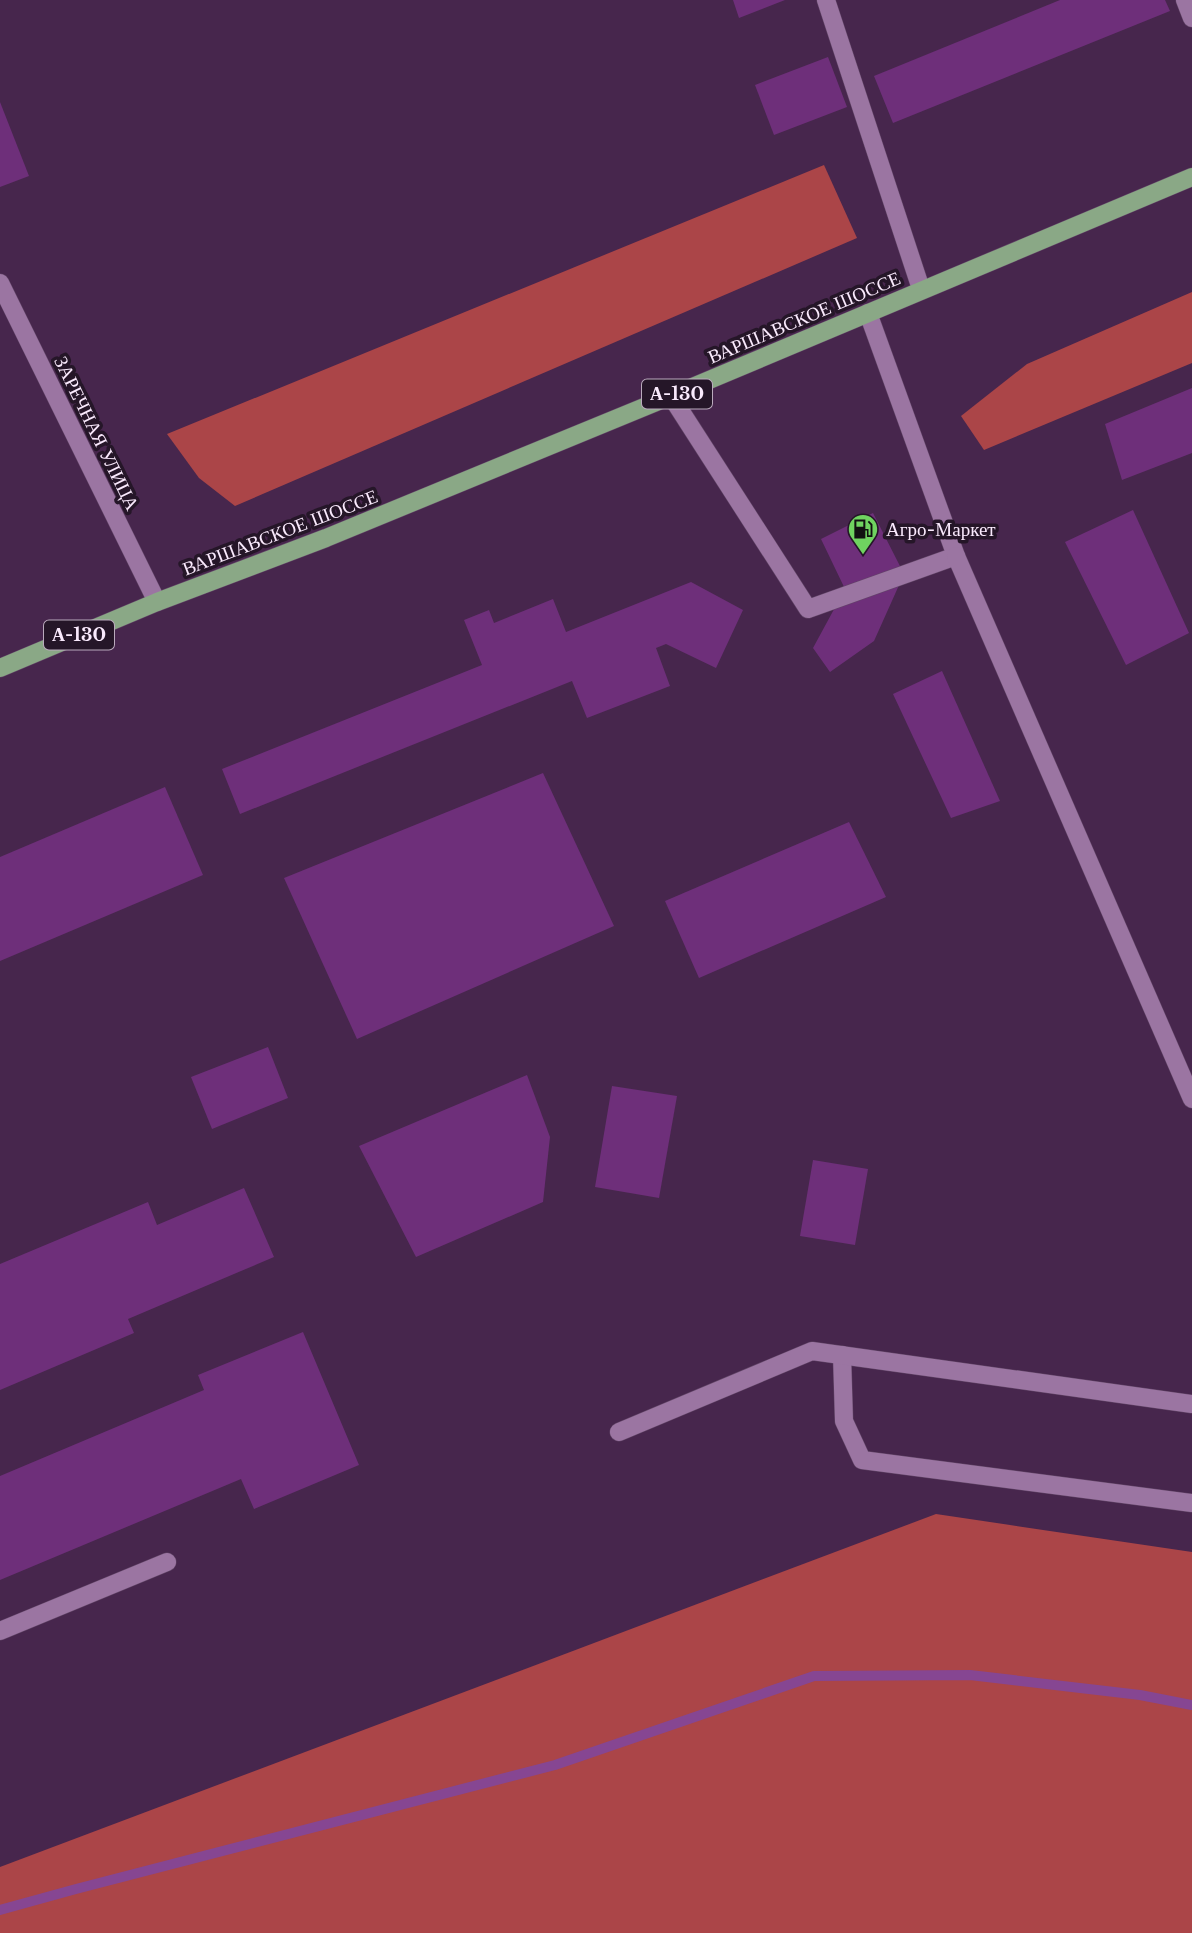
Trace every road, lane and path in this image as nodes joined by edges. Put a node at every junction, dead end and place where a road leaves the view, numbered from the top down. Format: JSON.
{"nodes":[{"id":1,"x":826,"y":0,"type":"edge"},
{"id":2,"x":1185,"y":0,"type":"edge"},
{"id":3,"x":1192,"y":18,"type":"edge"},
{"id":4,"x":1192,"y":177,"type":"edge"},
{"id":5,"x":0,"y":283,"type":"edge"},
{"id":6,"x":921,"y":289,"type":"junction"},
{"id":7,"x":868,"y":313,"type":"junction"},
{"id":8,"x":671,"y":396,"type":"junction"},
{"id":9,"x":956,"y":556,"type":"junction"},
{"id":10,"x":158,"y":602,"type":"junction"},
{"id":11,"x":0,"y":668,"type":"edge"},
{"id":12,"x":1192,"y":1099,"type":"edge"},
{"id":13,"x":842,"y":1355,"type":"junction"},
{"id":14,"x":1192,"y":1404,"type":"edge"},
{"id":15,"x":619,"y":1432,"type":"dead end"},
{"id":16,"x":1192,"y":1503,"type":"edge"},
{"id":17,"x":167,"y":1562,"type":"dead end"},
{"id":18,"x":0,"y":1631,"type":"edge"}],
"edges":[{"from":1,"to":6,"type":"street"},
{"from":2,"to":3,"type":"street"},
{"from":4,"to":6,"type":"main road","name":"ВАРШАВСКОЕ ШОССЕ","number":"А-130"},
{"from":5,"to":10,"type":"street","name":"ЗАРЕЧНАЯ УЛИЦА"},
{"from":6,"to":7,"type":"main road","name":"ВАРШАВСКОЕ ШОССЕ","number":"А-130"},
{"from":7,"to":8,"type":"main road","name":"ВАРШАВСКОЕ ШОССЕ","number":"А-130"},
{"from":7,"to":9,"type":"street"},
{"from":8,"to":9,"type":"street"},
{"from":8,"to":10,"type":"main road","name":"ВАРШАВСКОЕ ШОССЕ","number":"А-130"},
{"from":9,"to":12,"type":"street"},
{"from":10,"to":11,"type":"main road","number":"А-130"},
{"from":13,"to":14,"type":"street"},
{"from":13,"to":15,"type":"street"},
{"from":13,"to":16,"type":"street"},
{"from":17,"to":18,"type":"street"}]}
